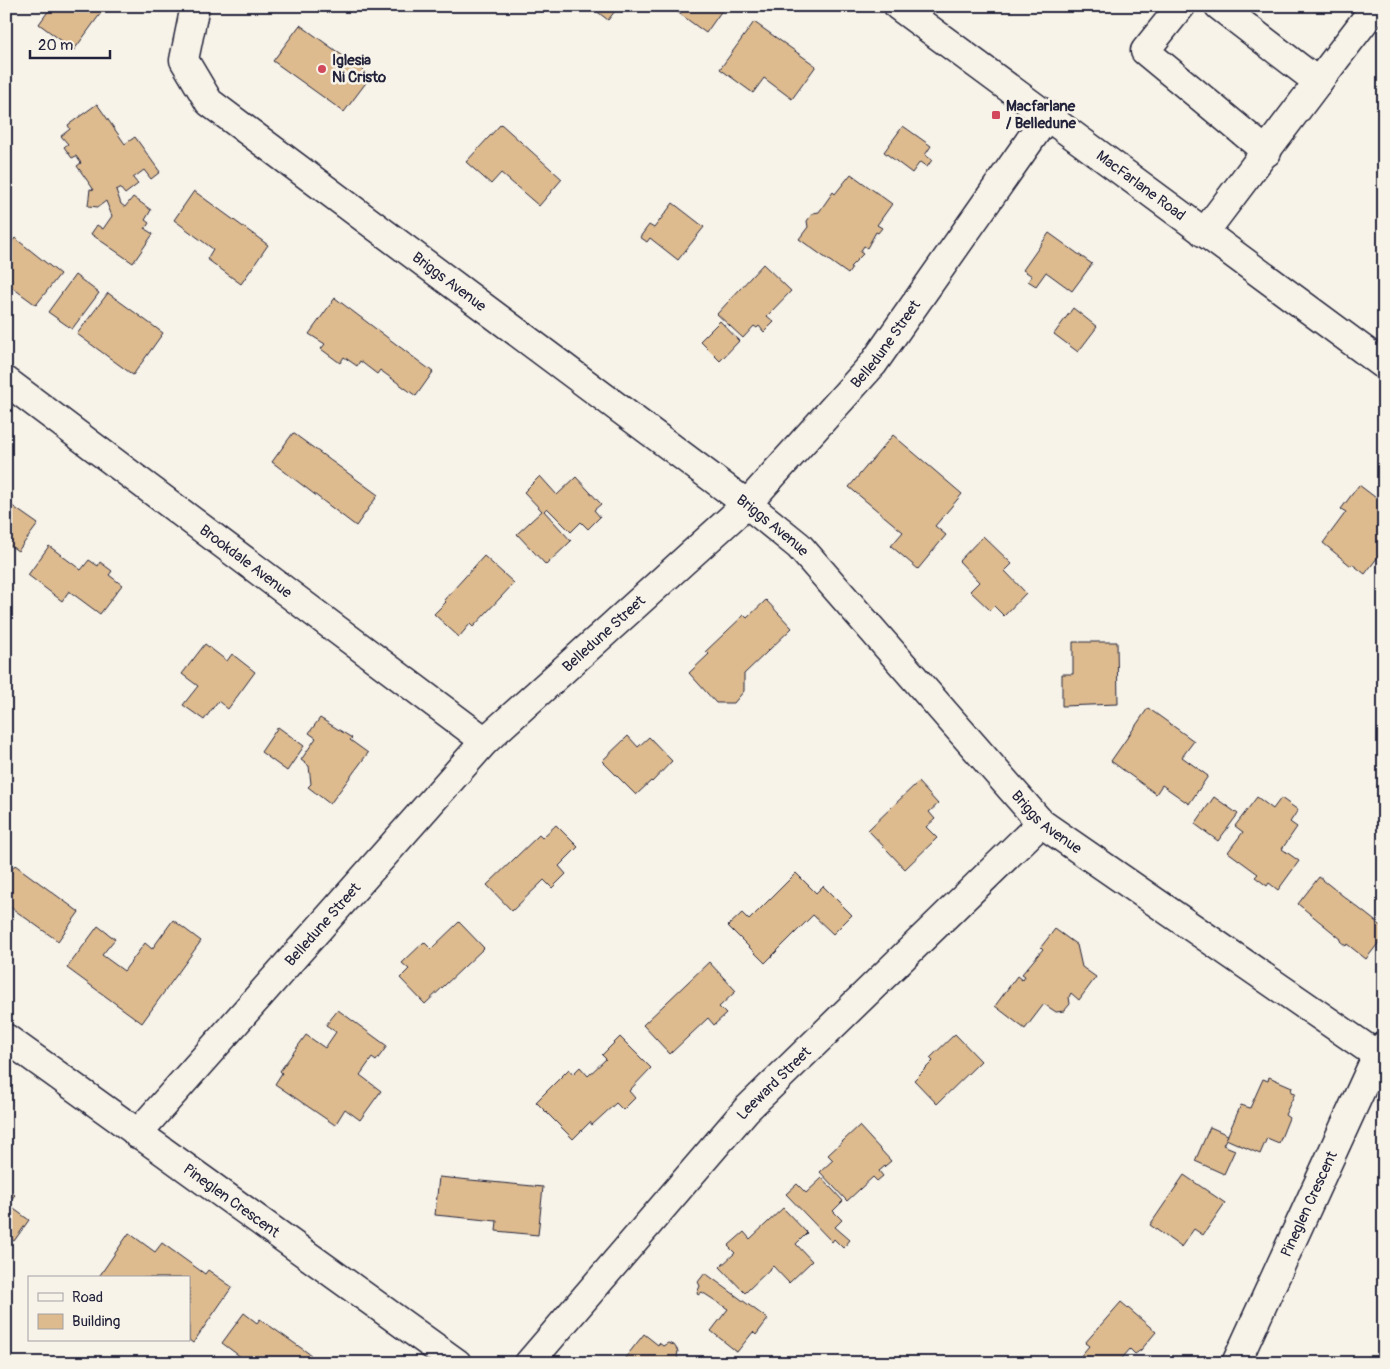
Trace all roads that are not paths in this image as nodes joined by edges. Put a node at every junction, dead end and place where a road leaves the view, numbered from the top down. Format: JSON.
{"nodes":[{"id":1,"x":195,"y":6,"type":"edge"},
{"id":2,"x":898,"y":6,"type":"edge"},
{"id":3,"x":1181,"y":6,"type":"edge"},
{"id":4,"x":1219,"y":6,"type":"edge"},
{"id":5,"x":1376,"y":6,"type":"edge"},
{"id":6,"x":1318,"y":82,"type":"junction"},
{"id":7,"x":1047,"y":116,"type":"junction"},
{"id":8,"x":1268,"y":152,"type":"junction"},
{"id":9,"x":1204,"y":233,"type":"junction"},
{"id":10,"x":1384,"y":365,"type":"edge"},
{"id":11,"x":6,"y":381,"type":"edge"},
{"id":12,"x":747,"y":504,"type":"junction"},
{"id":13,"x":485,"y":740,"type":"junction"},
{"id":14,"x":1041,"y":823,"type":"junction"},
{"id":15,"x":6,"y":1038,"type":"edge"},
{"id":16,"x":1380,"y":1051,"type":"edge"},
{"id":17,"x":137,"y":1134,"type":"junction"},
{"id":18,"x":456,"y":1363,"type":"edge"},
{"id":19,"x":529,"y":1363,"type":"edge"},
{"id":20,"x":1236,"y":1363,"type":"edge"}],
"edges":[{"from":1,"to":12,"type":"street","name":"Briggs Avenue"},
{"from":2,"to":7,"type":"street","name":"MacFarlane Road"},
{"from":3,"to":8,"type":"street"},
{"from":4,"to":6,"type":"street"},
{"from":5,"to":6,"type":"street"},
{"from":6,"to":8,"type":"street"},
{"from":7,"to":9,"type":"street","name":"MacFarlane Road"},
{"from":7,"to":12,"type":"street","name":"Belledune Street"},
{"from":8,"to":9,"type":"street"},
{"from":9,"to":10,"type":"street","name":"MacFarlane Road"},
{"from":11,"to":13,"type":"street","name":"Brookdale Avenue"},
{"from":12,"to":13,"type":"street","name":"Belledune Street"},
{"from":12,"to":14,"type":"street","name":"Briggs Avenue"},
{"from":13,"to":17,"type":"street","name":"Belledune Street"},
{"from":14,"to":16,"type":"street","name":"Briggs Avenue"},
{"from":14,"to":19,"type":"street","name":"Leeward Street"},
{"from":15,"to":17,"type":"street","name":"Pineglen Crescent"},
{"from":16,"to":20,"type":"street","name":"Pineglen Crescent"},
{"from":17,"to":18,"type":"street","name":"Pineglen Crescent"}]}
